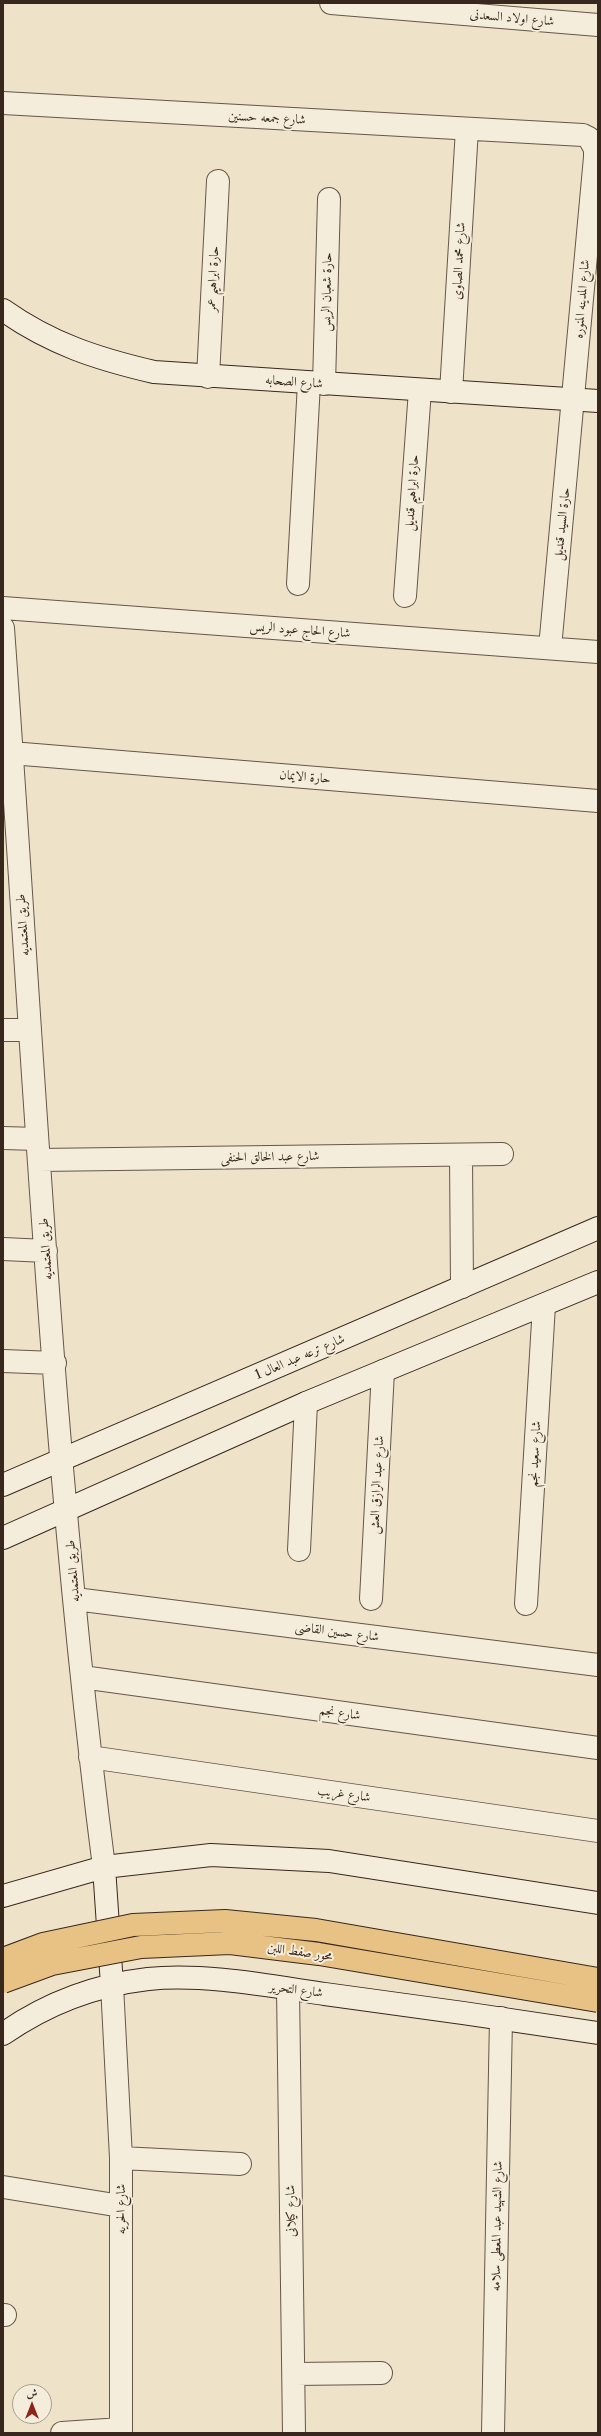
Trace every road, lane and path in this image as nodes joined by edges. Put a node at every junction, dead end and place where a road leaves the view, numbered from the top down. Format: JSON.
{"nodes":[{"id":1,"x":331,"y":3,"type":"edge"},
{"id":2,"x":598,"y":26,"type":"edge"},
{"id":3,"x":3,"y":103,"type":"edge"},
{"id":4,"x":467,"y":129,"type":"junction"},
{"id":5,"x":531,"y":132,"type":"joint"},
{"id":6,"x":218,"y":181,"type":"dead end"},
{"id":7,"x":329,"y":199,"type":"dead end"},
{"id":8,"x":3,"y":310,"type":"edge"},
{"id":9,"x":208,"y":377,"type":"junction"},
{"id":10,"x":317,"y":384,"type":"junction"},
{"id":11,"x":420,"y":390,"type":"junction"},
{"id":12,"x":452,"y":392,"type":"junction"},
{"id":13,"x":574,"y":399,"type":"junction"},
{"id":14,"x":598,"y":401,"type":"edge"},
{"id":15,"x":298,"y":584,"type":"dead end"},
{"id":16,"x":405,"y":596,"type":"dead end"},
{"id":17,"x":3,"y":608,"type":"edge"},
{"id":18,"x":3,"y":628,"type":"edge"},
{"id":19,"x":550,"y":648,"type":"junction"},
{"id":20,"x":598,"y":652,"type":"edge"},
{"id":21,"x":5,"y":686,"type":"edge"},
{"id":22,"x":11,"y":753,"type":"junction"},
{"id":23,"x":598,"y":800,"type":"edge"},
{"id":24,"x":10,"y":844,"type":"edge"},
{"id":25,"x":3,"y":1030,"type":"edge"},
{"id":26,"x":30,"y":1030,"type":"junction"},
{"id":27,"x":3,"y":1138,"type":"edge"},
{"id":28,"x":38,"y":1149,"type":"junction"},
{"id":29,"x":502,"y":1154,"type":"dead end"},
{"id":30,"x":461,"y":1155,"type":"junction"},
{"id":31,"x":598,"y":1228,"type":"edge"},
{"id":32,"x":3,"y":1250,"type":"edge"},
{"id":33,"x":46,"y":1250,"type":"junction"},
{"id":34,"x":598,"y":1282,"type":"edge"},
{"id":35,"x":462,"y":1287,"type":"junction"},
{"id":36,"x":544,"y":1305,"type":"junction"},
{"id":37,"x":3,"y":1361,"type":"edge"},
{"id":38,"x":55,"y":1363,"type":"junction"},
{"id":39,"x":383,"y":1371,"type":"junction"},
{"id":40,"x":306,"y":1403,"type":"junction"},
{"id":41,"x":62,"y":1460,"type":"junction"},
{"id":42,"x":3,"y":1486,"type":"edge"},
{"id":43,"x":67,"y":1508,"type":"junction"},
{"id":44,"x":3,"y":1538,"type":"edge"},
{"id":45,"x":299,"y":1550,"type":"dead end"},
{"id":46,"x":75,"y":1599,"type":"junction"},
{"id":47,"x":371,"y":1599,"type":"dead end"},
{"id":48,"x":526,"y":1604,"type":"dead end"},
{"id":49,"x":598,"y":1665,"type":"edge"},
{"id":50,"x":82,"y":1677,"type":"junction"},
{"id":51,"x":598,"y":1748,"type":"edge"},
{"id":52,"x":90,"y":1758,"type":"junction"},
{"id":53,"x":598,"y":1831,"type":"edge"},
{"id":54,"x":104,"y":1867,"type":"junction"},
{"id":55,"x":3,"y":1896,"type":"edge"},
{"id":56,"x":598,"y":1903,"type":"edge"},
{"id":57,"x":3,"y":1959,"type":"edge"},
{"id":58,"x":598,"y":1979,"type":"edge"},
{"id":59,"x":3,"y":1982,"type":"edge"},
{"id":60,"x":112,"y":1985,"type":"junction"},
{"id":61,"x":288,"y":1989,"type":"junction"},
{"id":62,"x":598,"y":2001,"type":"edge"},
{"id":63,"x":501,"y":2018,"type":"junction"},
{"id":64,"x":598,"y":2032,"type":"edge"},
{"id":65,"x":3,"y":2034,"type":"edge"},
{"id":66,"x":121,"y":2158,"type":"junction"},
{"id":67,"x":240,"y":2164,"type":"dead end"},
{"id":68,"x":3,"y":2187,"type":"edge"},
{"id":69,"x":121,"y":2206,"type":"junction"},
{"id":70,"x":381,"y":2372,"type":"dead end"},
{"id":71,"x":294,"y":2374,"type":"junction"},
{"id":72,"x":121,"y":2431,"type":"edge"},
{"id":73,"x":62,"y":2433,"type":"edge"},
{"id":74,"x":294,"y":2433,"type":"edge"},
{"id":75,"x":493,"y":2433,"type":"edge"}],
"edges":[{"from":1,"to":2,"type":"street","name":"شارع اولاد السعدنى"},
{"from":3,"to":4,"type":"street","name":"شارع جمعه حسنين"},
{"from":4,"to":5,"type":"street","name":"شارع جمعه حسنين"},
{"from":4,"to":12,"type":"street","name":"شارع محمد الصاوى"},
{"from":5,"to":13,"type":"street","name":"شارع المدينه المنوره"},
{"from":6,"to":9,"type":"street","name":"حارة ابراهيم عمر"},
{"from":7,"to":10,"type":"street","name":"حارة شعبان الريس"},
{"from":8,"to":9,"type":"street","name":"شارع الصحابه"},
{"from":9,"to":10,"type":"street","name":"شارع الصحابه"},
{"from":10,"to":11,"type":"street","name":"شارع الصحابه"},
{"from":10,"to":15,"type":"street","name":"حارة شعبان الريس"},
{"from":11,"to":12,"type":"street","name":"شارع الصحابه"},
{"from":11,"to":16,"type":"street","name":"حارة ابراهيم قنديل"},
{"from":12,"to":13,"type":"street","name":"شارع الصحابه"},
{"from":13,"to":14,"type":"street","name":"شارع الصحابه"},
{"from":13,"to":19,"type":"street","name":"حارة السيد قنديل"},
{"from":17,"to":19,"type":"street","name":"شارع الحاج عبود الريس"},
{"from":18,"to":21,"type":"street","name":"طريق المعتمديه"},
{"from":19,"to":20,"type":"street","name":"شارع الحاج عبود الريس"},
{"from":21,"to":22,"type":"street","name":"طريق المعتمديه"},
{"from":22,"to":23,"type":"street","name":"حارة الايمان"},
{"from":22,"to":24,"type":"street","name":"طريق المعتمديه"},
{"from":24,"to":26,"type":"street","name":"طريق المعتمديه"},
{"from":25,"to":26,"type":"street"},
{"from":26,"to":28,"type":"street","name":"طريق المعتمديه"},
{"from":27,"to":28,"type":"street","name":"شارع عبد الخالق الحنفى"},
{"from":28,"to":30,"type":"street","name":"شارع عبد الخالق الحنفى"},
{"from":28,"to":33,"type":"street","name":"طريق المعتمديه"},
{"from":29,"to":30,"type":"street","name":"شارع عبد الخالق الحنفى"},
{"from":30,"to":35,"type":"street"},
{"from":31,"to":35,"type":"street","name":"شارع ترعه عبد العال 1"},
{"from":32,"to":33,"type":"street"},
{"from":33,"to":38,"type":"street","name":"طريق المعتمديه"},
{"from":34,"to":36,"type":"street"},
{"from":35,"to":41,"type":"street","name":"شارع ترعه عبد العال 1"},
{"from":36,"to":39,"type":"street"},
{"from":36,"to":48,"type":"street","name":"شارع سعيد نجم"},
{"from":37,"to":38,"type":"street"},
{"from":38,"to":41,"type":"street","name":"طريق المعتمديه"},
{"from":39,"to":40,"type":"street"},
{"from":39,"to":47,"type":"street","name":"شارع عبد الرازق العش"},
{"from":40,"to":43,"type":"street"},
{"from":40,"to":45,"type":"street"},
{"from":41,"to":42,"type":"street","name":"شارع ترعه عبد العال 1"},
{"from":41,"to":43,"type":"street","name":"طريق المعتمديه"},
{"from":43,"to":44,"type":"street"},
{"from":43,"to":46,"type":"street","name":"طريق المعتمديه"},
{"from":46,"to":49,"type":"street","name":"شارع حسين القاضى"},
{"from":46,"to":50,"type":"street","name":"طريق المعتمديه"},
{"from":50,"to":51,"type":"street","name":"شارع نجم"},
{"from":50,"to":52,"type":"street","name":"طريق المعتمديه"},
{"from":52,"to":53,"type":"street","name":"شارع غريب"},
{"from":52,"to":54,"type":"street","name":"طريق المعتمديه"},
{"from":54,"to":55,"type":"street"},
{"from":54,"to":56,"type":"street"},
{"from":54,"to":60,"type":"street","name":"طريق المعتمديه"},
{"from":57,"to":58,"type":"main road","name":"محور صفط اللبن","bridge":true},
{"from":59,"to":62,"type":"main road","name":"محور صفط اللبن","bridge":true},
{"from":60,"to":61,"type":"street","name":"شارع التحرير"},
{"from":60,"to":65,"type":"street","name":"شارع التحرير"},
{"from":60,"to":66,"type":"street","name":"شارع الحريه"},
{"from":61,"to":63,"type":"street","name":"شارع التحرير"},
{"from":61,"to":71,"type":"street","name":"شارع كيلانى"},
{"from":63,"to":64,"type":"street","name":"شارع التحرير"},
{"from":63,"to":75,"type":"street","name":"شارع الشهيد عبد المعطى سلامه"},
{"from":66,"to":67,"type":"street"},
{"from":66,"to":69,"type":"street","name":"شارع الحريه"},
{"from":68,"to":69,"type":"street"},
{"from":69,"to":72,"type":"street","name":"شارع الحريه"},
{"from":70,"to":71,"type":"street"},
{"from":71,"to":74,"type":"street","name":"شارع كيلانى"},
{"from":72,"to":73,"type":"street"}]}
